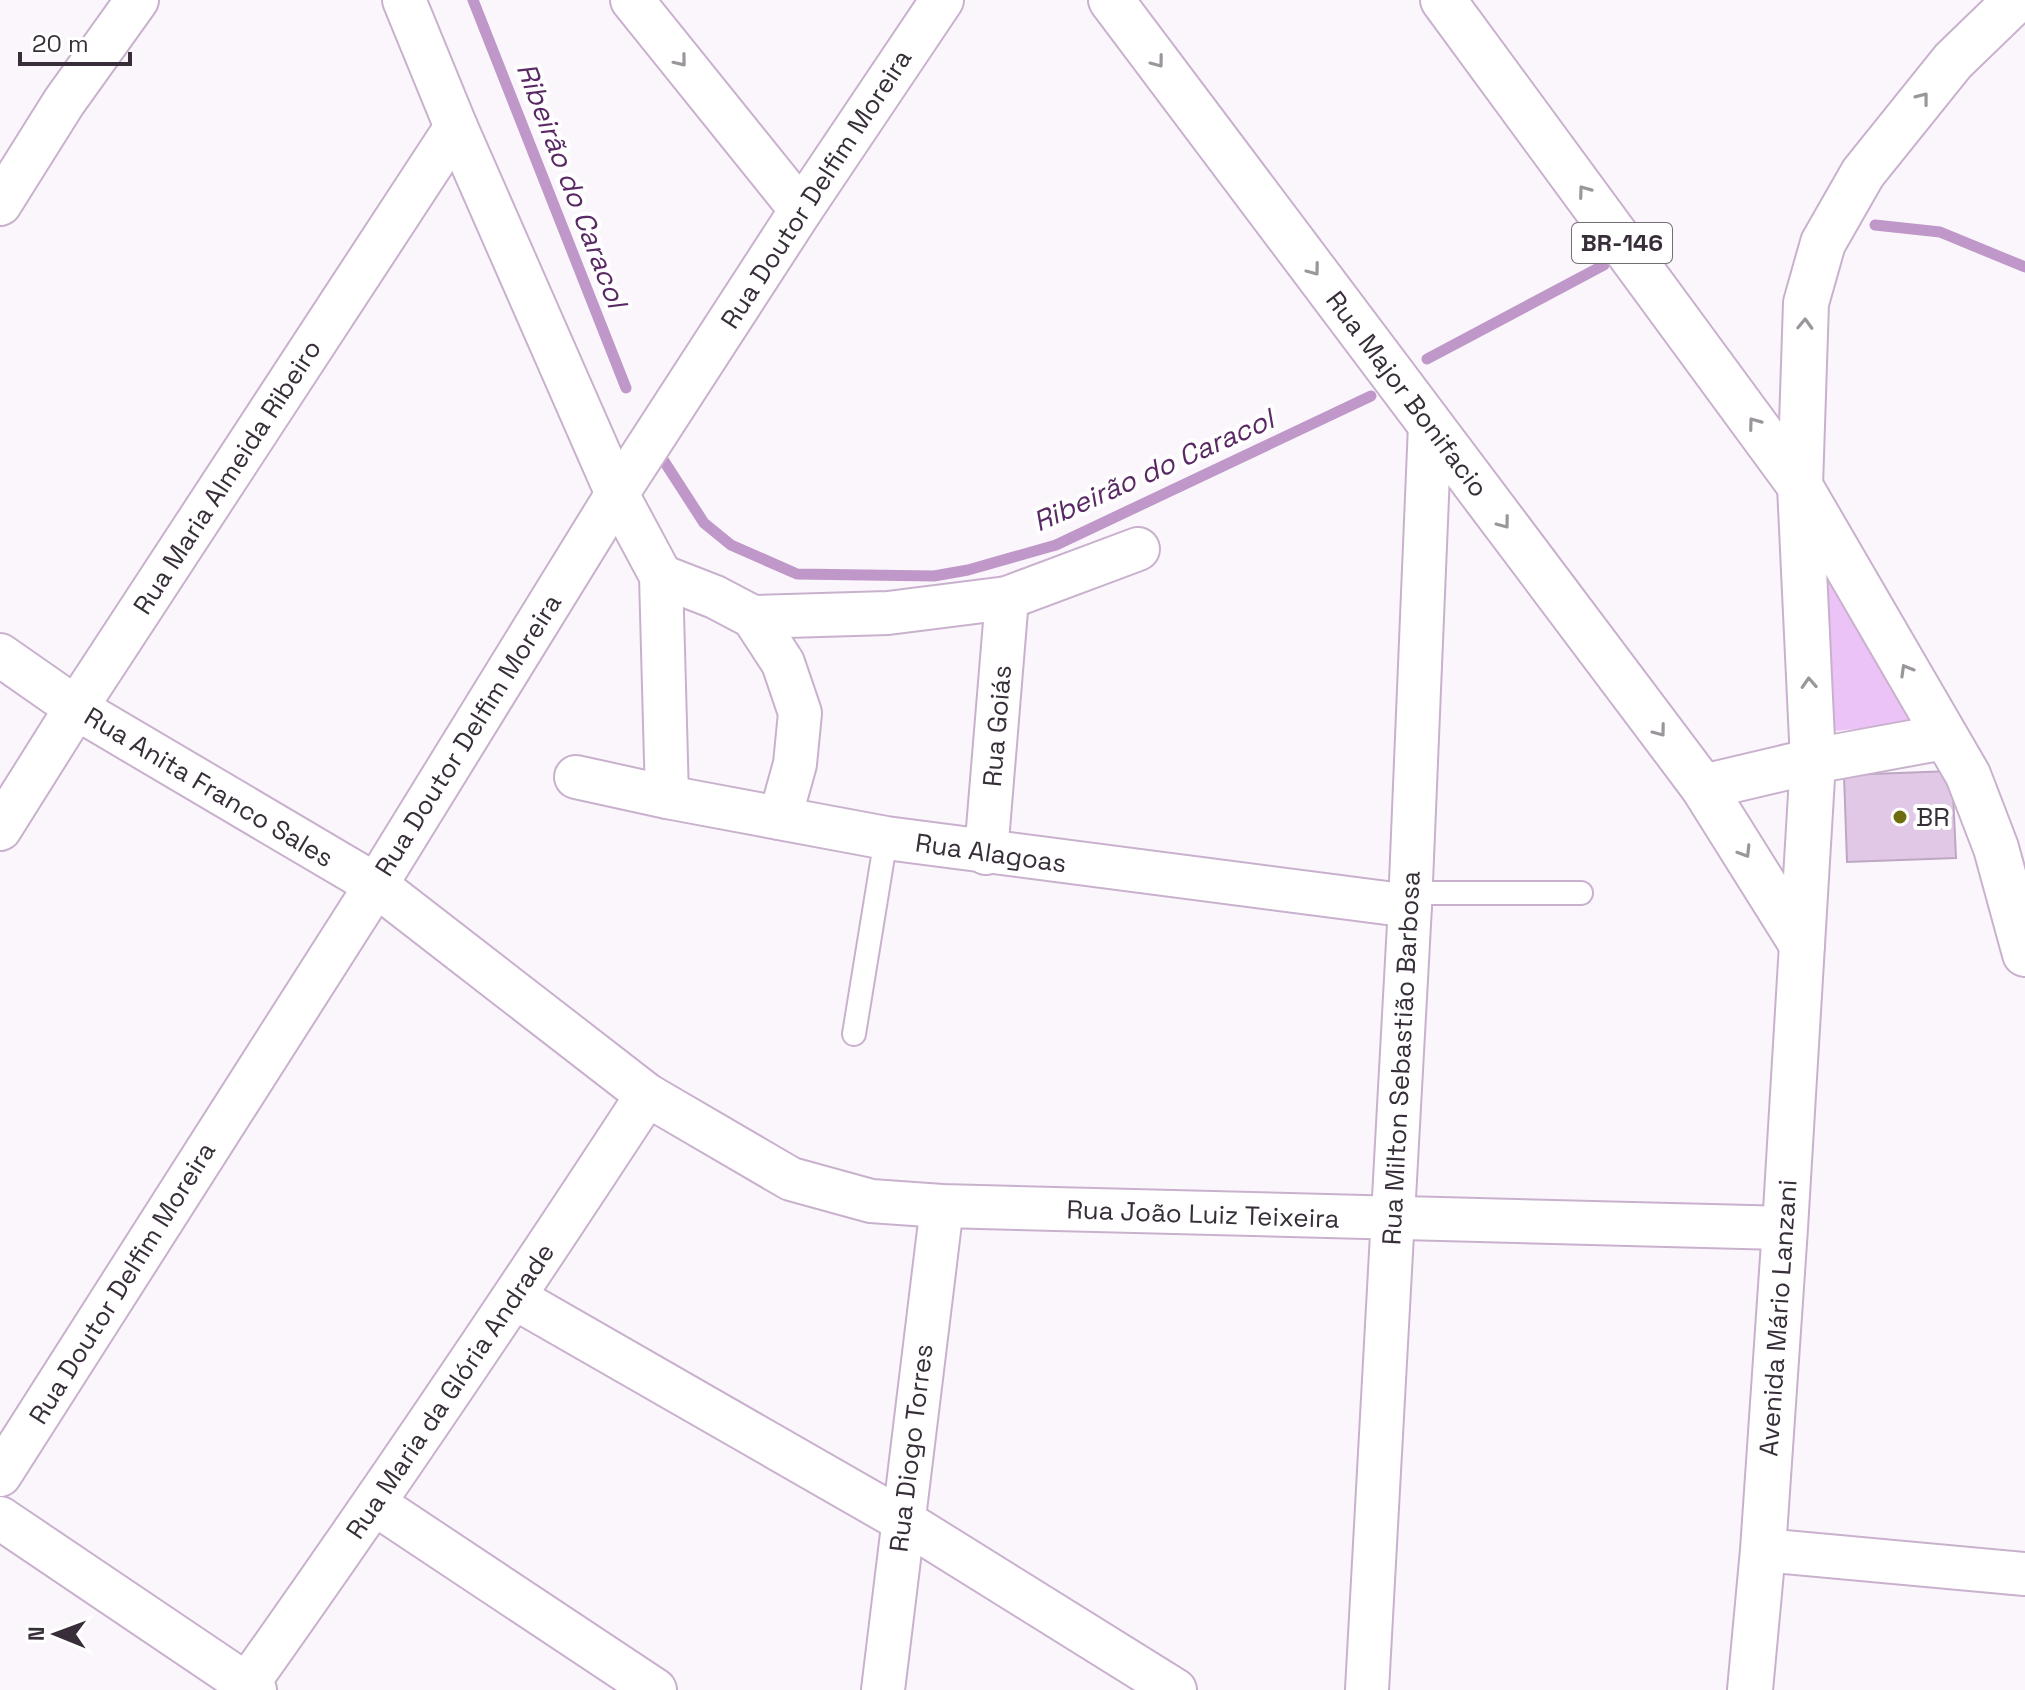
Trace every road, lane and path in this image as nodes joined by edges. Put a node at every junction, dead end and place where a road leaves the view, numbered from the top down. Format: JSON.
{"nodes":[{"id":1,"x":137,"y":0,"type":"edge"},
{"id":2,"x":404,"y":0,"type":"edge"},
{"id":3,"x":632,"y":0,"type":"edge"},
{"id":4,"x":942,"y":0,"type":"edge"},
{"id":5,"x":1111,"y":0,"type":"edge"},
{"id":6,"x":1443,"y":0,"type":"edge"},
{"id":7,"x":2016,"y":0,"type":"edge"},
{"id":8,"x":456,"y":127,"type":"junction"},
{"id":9,"x":0,"y":204,"type":"edge"},
{"id":10,"x":801,"y":210,"type":"junction"},
{"id":11,"x":1430,"y":425,"type":"junction"},
{"id":12,"x":1800,"y":486,"type":"junction"},
{"id":13,"x":617,"y":494,"type":"junction"},
{"id":14,"x":1138,"y":549,"type":"dead end"},
{"id":15,"x":661,"y":576,"type":"junction"},
{"id":16,"x":1007,"y":598,"type":"junction"},
{"id":17,"x":753,"y":617,"type":"junction"},
{"id":18,"x":0,"y":655,"type":"edge"},
{"id":19,"x":76,"y":708,"type":"junction"},
{"id":20,"x":1944,"y":737,"type":"junction"},
{"id":21,"x":1813,"y":761,"type":"junction"},
{"id":22,"x":576,"y":777,"type":"dead end"},
{"id":23,"x":1703,"y":787,"type":"junction"},
{"id":24,"x":667,"y":797,"type":"junction"},
{"id":25,"x":780,"y":818,"type":"junction"},
{"id":26,"x":0,"y":829,"type":"edge"},
{"id":27,"x":886,"y":838,"type":"junction"},
{"id":28,"x":986,"y":853,"type":"junction"},
{"id":29,"x":376,"y":885,"type":"junction"},
{"id":30,"x":1581,"y":893,"type":"dead end"},
{"id":31,"x":1410,"y":899,"type":"junction"},
{"id":32,"x":1802,"y":945,"type":"junction"},
{"id":33,"x":2025,"y":954,"type":"edge"},
{"id":34,"x":854,"y":1034,"type":"dead end"},
{"id":35,"x":647,"y":1095,"type":"junction"},
{"id":36,"x":942,"y":1206,"type":"junction"},
{"id":37,"x":1392,"y":1220,"type":"junction"},
{"id":38,"x":1785,"y":1228,"type":"junction"},
{"id":39,"x":515,"y":1298,"type":"junction"},
{"id":40,"x":0,"y":1475,"type":"edge"},
{"id":41,"x":375,"y":1504,"type":"junction"},
{"id":42,"x":0,"y":1518,"type":"edge"},
{"id":43,"x":902,"y":1520,"type":"junction"},
{"id":44,"x":1763,"y":1550,"type":"junction"},
{"id":45,"x":2025,"y":1574,"type":"edge"},
{"id":46,"x":252,"y":1687,"type":"edge"},
{"id":47,"x":655,"y":1690,"type":"edge"},
{"id":48,"x":883,"y":1690,"type":"edge"},
{"id":49,"x":1175,"y":1690,"type":"edge"},
{"id":50,"x":1367,"y":1690,"type":"edge"},
{"id":51,"x":1750,"y":1690,"type":"edge"}],
"edges":[{"from":1,"to":9,"type":"street"},
{"from":2,"to":8,"type":"street"},
{"from":3,"to":10,"type":"street","one_way":true},
{"from":4,"to":10,"type":"street","name":"Rua Doutor Delfim Moreira"},
{"from":5,"to":11,"type":"main road","name":"Rua Major Bonifacio","one_way":true},
{"from":12,"to":6,"type":"main road","number":"BR-146","one_way":true},
{"from":12,"to":7,"type":"main road","name":"Avenida Mário Lanzani","one_way":true},
{"from":8,"to":13,"type":"street"},
{"from":8,"to":19,"type":"street","name":"Rua Maria Almeida Ribeiro"},
{"from":10,"to":13,"type":"street","name":"Rua Doutor Delfim Moreira"},
{"from":11,"to":23,"type":"main road","name":"Rua Major Bonifacio","one_way":true},
{"from":11,"to":31,"type":"street","name":"Rua Milton Sebastião Barbosa"},
{"from":20,"to":12,"type":"main road","number":"BR-146","one_way":true},
{"from":21,"to":12,"type":"main road","name":"Avenida Mário Lanzani","one_way":true},
{"from":13,"to":15,"type":"street"},
{"from":13,"to":29,"type":"street","name":"Rua Doutor Delfim Moreira"},
{"from":14,"to":16,"type":"street"},
{"from":15,"to":17,"type":"street"},
{"from":15,"to":24,"type":"street"},
{"from":16,"to":17,"type":"street"},
{"from":16,"to":28,"type":"street","name":"Rua Goiás"},
{"from":17,"to":25,"type":"street"},
{"from":18,"to":19,"type":"street","name":"Rua Anita Franco Sales"},
{"from":19,"to":26,"type":"street","name":"Rua Maria Almeida Ribeiro"},
{"from":19,"to":29,"type":"street","name":"Rua Anita Franco Sales"},
{"from":20,"to":21,"type":"main road"},
{"from":20,"to":33,"type":"main road","number":"BR-146"},
{"from":21,"to":23,"type":"main road"},
{"from":21,"to":32,"type":"main road","name":"Avenida Mário Lanzani"},
{"from":22,"to":24,"type":"street","name":"Rua Alagoas"},
{"from":23,"to":32,"type":"main road","name":"Rua Major Bonifacio","one_way":true},
{"from":24,"to":25,"type":"street","name":"Rua Alagoas"},
{"from":25,"to":27,"type":"street","name":"Rua Alagoas"},
{"from":27,"to":28,"type":"street","name":"Rua Alagoas"},
{"from":27,"to":34,"type":"lane"},
{"from":28,"to":31,"type":"street","name":"Rua Alagoas"},
{"from":29,"to":35,"type":"street","name":"Rua Anita Franco Sales"},
{"from":29,"to":40,"type":"street","name":"Rua Doutor Delfim Moreira"},
{"from":30,"to":31,"type":"lane"},
{"from":31,"to":37,"type":"street","name":"Rua Milton Sebastião Barbosa"},
{"from":32,"to":38,"type":"main road","name":"Avenida Mário Lanzani"},
{"from":35,"to":36,"type":"street","name":"Rua João Luiz Teixeira"},
{"from":35,"to":39,"type":"street","name":"Rua Maria da Glória Andrade"},
{"from":36,"to":37,"type":"street","name":"Rua João Luiz Teixeira"},
{"from":36,"to":43,"type":"street","name":"Rua Diogo Torres"},
{"from":37,"to":38,"type":"street","name":"Rua João Luiz Teixeira"},
{"from":37,"to":50,"type":"street","name":"Rua Milton Sebastião Barbosa"},
{"from":38,"to":44,"type":"main road","name":"Avenida Mário Lanzani"},
{"from":39,"to":41,"type":"street","name":"Rua Maria da Glória Andrade"},
{"from":39,"to":43,"type":"street"},
{"from":41,"to":46,"type":"street","name":"Rua Maria da Glória Andrade"},
{"from":41,"to":47,"type":"street"},
{"from":42,"to":46,"type":"street"},
{"from":43,"to":48,"type":"street","name":"Rua Diogo Torres"},
{"from":43,"to":49,"type":"street"},
{"from":44,"to":45,"type":"street"},
{"from":44,"to":51,"type":"main road","name":"Avenida Mário Lanzani"}]}
